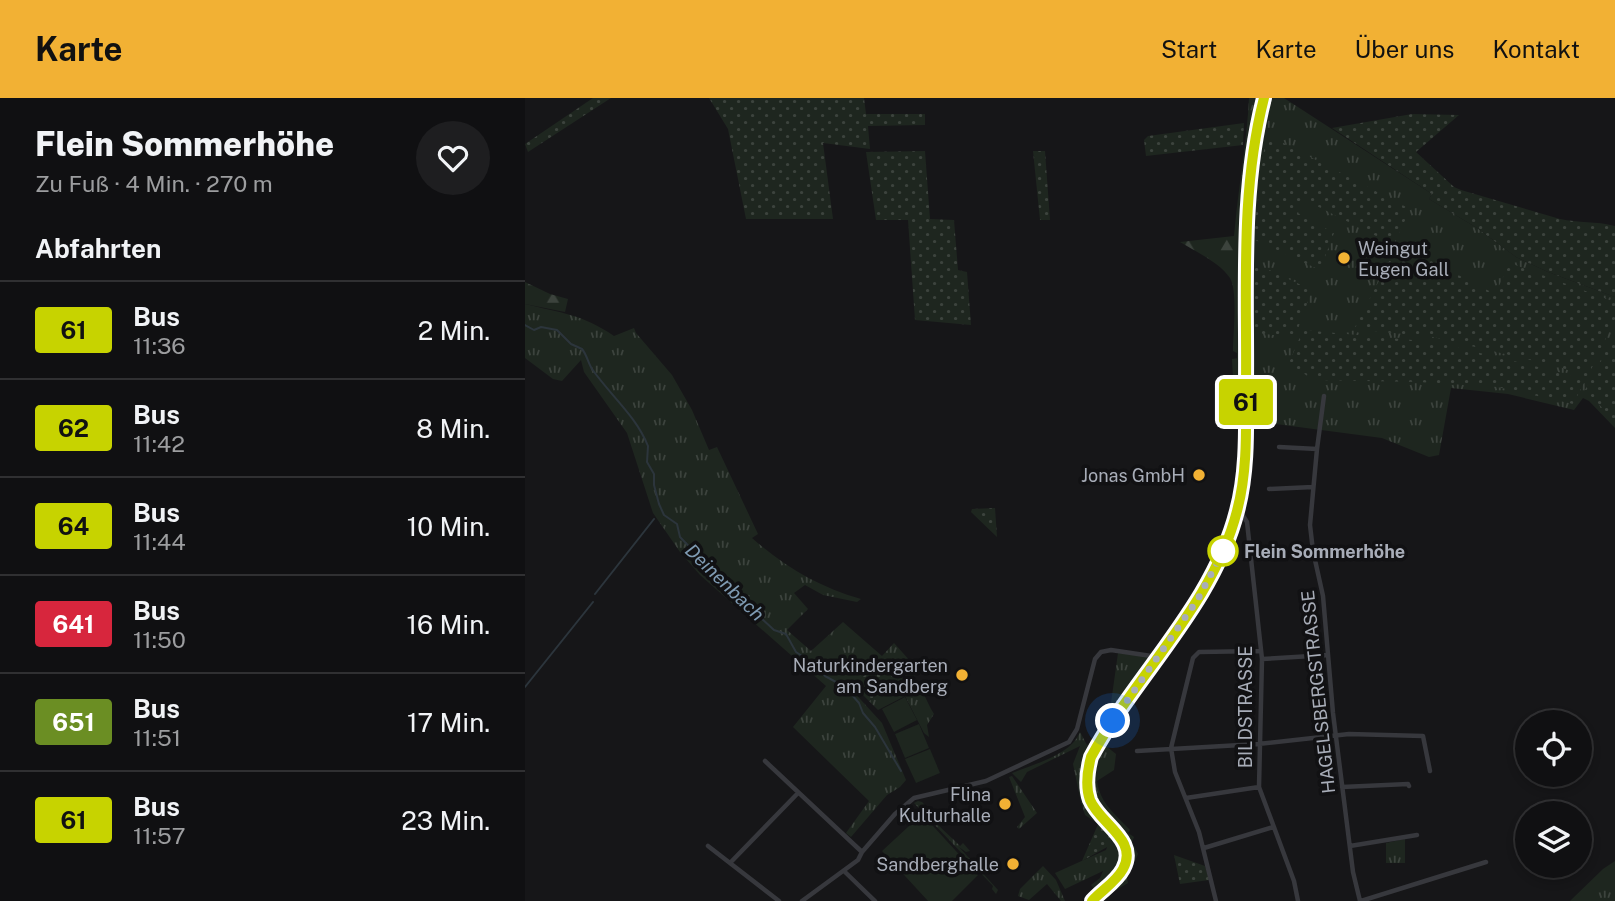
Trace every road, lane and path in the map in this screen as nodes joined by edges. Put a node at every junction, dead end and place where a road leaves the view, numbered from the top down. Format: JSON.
{"nodes":[{"id":1,"x":1264,"y":98,"type":"edge"},
{"id":2,"x":1324,"y":396,"type":"dead end"},
{"id":3,"x":1279,"y":447,"type":"dead end"},
{"id":4,"x":1317,"y":449,"type":"junction"},
{"id":5,"x":1313,"y":487,"type":"junction"},
{"id":6,"x":1269,"y":489,"type":"dead end"},
{"id":7,"x":1237,"y":511,"type":"junction"},
{"id":8,"x":1261,"y":651,"type":"junction"},
{"id":9,"x":1328,"y":655,"type":"junction"},
{"id":10,"x":1158,"y":657,"type":"junction"},
{"id":11,"x":1262,"y":659,"type":"junction"},
{"id":12,"x":1336,"y":735,"type":"junction"},
{"id":13,"x":1258,"y":744,"type":"junction"},
{"id":14,"x":1171,"y":748,"type":"junction"},
{"id":15,"x":1137,"y":751,"type":"dead end"},
{"id":16,"x":765,"y":761,"type":"dead end"},
{"id":17,"x":1430,"y":771,"type":"dead end"},
{"id":18,"x":1409,"y":786,"type":"dead end"},
{"id":19,"x":1259,"y":787,"type":"junction"},
{"id":20,"x":1342,"y":787,"type":"junction"},
{"id":21,"x":798,"y":793,"type":"junction"},
{"id":22,"x":1186,"y":798,"type":"junction"},
{"id":23,"x":1273,"y":827,"type":"junction"},
{"id":24,"x":1417,"y":835,"type":"dead end"},
{"id":25,"x":708,"y":846,"type":"dead end"},
{"id":26,"x":1350,"y":846,"type":"junction"},
{"id":27,"x":1203,"y":848,"type":"junction"},
{"id":28,"x":862,"y":852,"type":"junction"},
{"id":29,"x":1486,"y":862,"type":"dead end"},
{"id":30,"x":730,"y":863,"type":"junction"},
{"id":31,"x":845,"y":872,"type":"junction"},
{"id":32,"x":779,"y":901,"type":"edge"},
{"id":33,"x":802,"y":901,"type":"edge"},
{"id":34,"x":875,"y":901,"type":"edge"},
{"id":35,"x":1093,"y":901,"type":"edge"},
{"id":36,"x":1216,"y":901,"type":"edge"},
{"id":37,"x":1298,"y":901,"type":"edge"},
{"id":38,"x":1360,"y":901,"type":"edge"}],
"edges":[{"from":1,"to":7,"type":"main road"},
{"from":2,"to":4,"type":"street","name":"HAGELSBERGSTRASSE"},
{"from":3,"to":4,"type":"street"},
{"from":4,"to":5,"type":"street","name":"HAGELSBERGSTRASSE"},
{"from":5,"to":6,"type":"street"},
{"from":5,"to":9,"type":"street","name":"HAGELSBERGSTRASSE"},
{"from":7,"to":8,"type":"street","name":"BILDSTRASSE"},
{"from":7,"to":10,"type":"main road"},
{"from":8,"to":11,"type":"street","name":"BILDSTRASSE"},
{"from":8,"to":14,"type":"street"},
{"from":9,"to":11,"type":"street"},
{"from":9,"to":12,"type":"street","name":"HAGELSBERGSTRASSE"},
{"from":10,"to":28,"type":"street"},
{"from":10,"to":35,"type":"main road"},
{"from":11,"to":13,"type":"street","name":"BILDSTRASSE"},
{"from":12,"to":13,"type":"street"},
{"from":12,"to":17,"type":"street"},
{"from":12,"to":20,"type":"street","name":"HAGELSBERGSTRASSE"},
{"from":13,"to":14,"type":"street"},
{"from":13,"to":19,"type":"street","name":"BILDSTRASSE"},
{"from":14,"to":15,"type":"street"},
{"from":14,"to":22,"type":"street"},
{"from":16,"to":21,"type":"street"},
{"from":18,"to":20,"type":"street"},
{"from":19,"to":22,"type":"street"},
{"from":19,"to":23,"type":"street","name":"BILDSTRASSE"},
{"from":20,"to":26,"type":"street","name":"HAGELSBERGSTRASSE"},
{"from":21,"to":28,"type":"street"},
{"from":21,"to":30,"type":"street"},
{"from":22,"to":27,"type":"street"},
{"from":23,"to":27,"type":"street"},
{"from":23,"to":37,"type":"street","name":"BILDSTRASSE"},
{"from":24,"to":26,"type":"street"},
{"from":25,"to":30,"type":"street"},
{"from":26,"to":38,"type":"street","name":"HAGELSBERGSTRASSE"},
{"from":27,"to":36,"type":"street"},
{"from":28,"to":31,"type":"street"},
{"from":29,"to":38,"type":"street"},
{"from":30,"to":32,"type":"street"},
{"from":31,"to":33,"type":"street"},
{"from":31,"to":34,"type":"street"}]}
